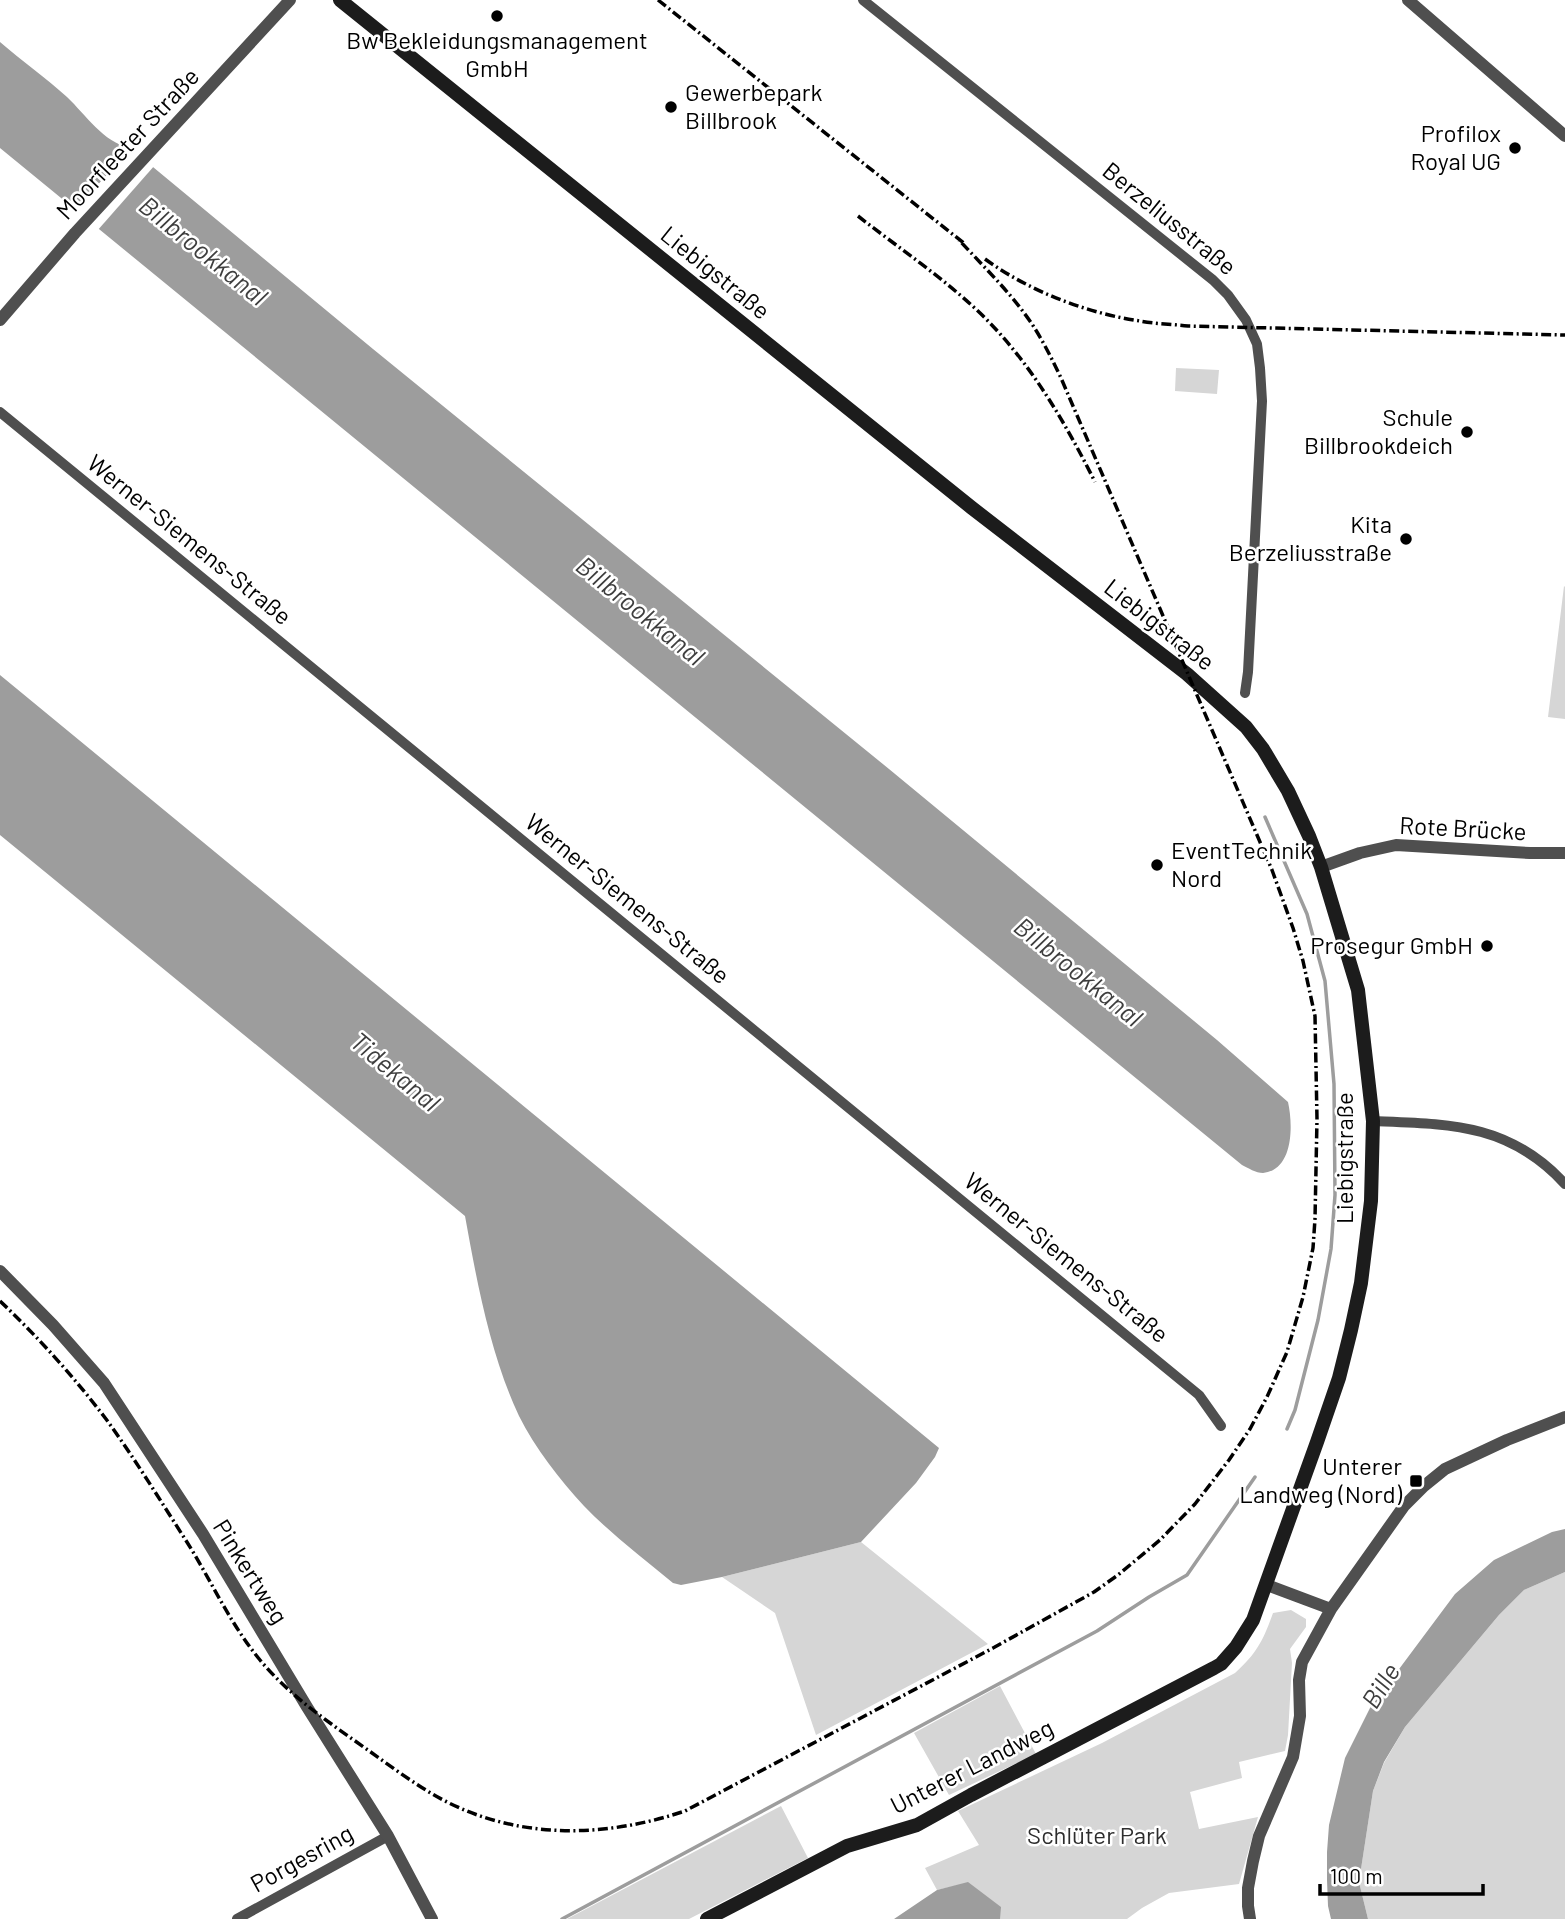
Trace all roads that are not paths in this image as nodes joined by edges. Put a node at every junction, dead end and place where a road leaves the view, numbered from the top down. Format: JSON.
{"nodes":[{"id":1,"x":290,"y":0,"type":"edge"},
{"id":2,"x":340,"y":0,"type":"edge"},
{"id":3,"x":863,"y":0,"type":"edge"},
{"id":4,"x":1408,"y":0,"type":"edge"},
{"id":5,"x":1565,"y":136,"type":"edge"},
{"id":6,"x":0,"y":320,"type":"edge"},
{"id":7,"x":0,"y":412,"type":"edge"},
{"id":8,"x":1245,"y":693,"type":"dead end"},
{"id":9,"x":1565,"y":853,"type":"edge"},
{"id":10,"x":1321,"y":867,"type":"junction"},
{"id":11,"x":1373,"y":1121,"type":"junction"},
{"id":12,"x":1565,"y":1184,"type":"edge"},
{"id":13,"x":0,"y":1271,"type":"edge"},
{"id":14,"x":1565,"y":1417,"type":"edge"},
{"id":15,"x":1221,"y":1426,"type":"dead end"},
{"id":16,"x":1267,"y":1585,"type":"junction"},
{"id":17,"x":1331,"y":1609,"type":"junction"},
{"id":18,"x":1245,"y":1635,"type":"joint"},
{"id":19,"x":388,"y":1836,"type":"junction"},
{"id":20,"x":237,"y":1919,"type":"edge"},
{"id":21,"x":432,"y":1919,"type":"edge"},
{"id":22,"x":707,"y":1919,"type":"edge"},
{"id":23,"x":1250,"y":1919,"type":"edge"}],
"edges":[{"from":1,"to":6,"type":"street","name":"Moorfleeter Straße"},
{"from":2,"to":10,"type":"main road","name":"Liebigstraße"},
{"from":3,"to":8,"type":"street","name":"Berzeliusstraße"},
{"from":4,"to":5,"type":"street"},
{"from":7,"to":15,"type":"street","name":"Werner-Siemens-Straße"},
{"from":9,"to":10,"type":"street","name":"Rote Brücke"},
{"from":10,"to":11,"type":"main road","name":"Liebigstraße"},
{"from":11,"to":12,"type":"street"},
{"from":11,"to":16,"type":"main road","name":"Liebigstraße"},
{"from":13,"to":19,"type":"street","name":"Pinkertweg"},
{"from":14,"to":17,"type":"street"},
{"from":16,"to":17,"type":"street"},
{"from":16,"to":18,"type":"main road","name":"Liebigstraße"},
{"from":17,"to":23,"type":"street"},
{"from":18,"to":22,"type":"main road","name":"Unterer Landweg"},
{"from":19,"to":20,"type":"street","name":"Porgesring"},
{"from":19,"to":21,"type":"street","name":"Pinkertweg"}]}
